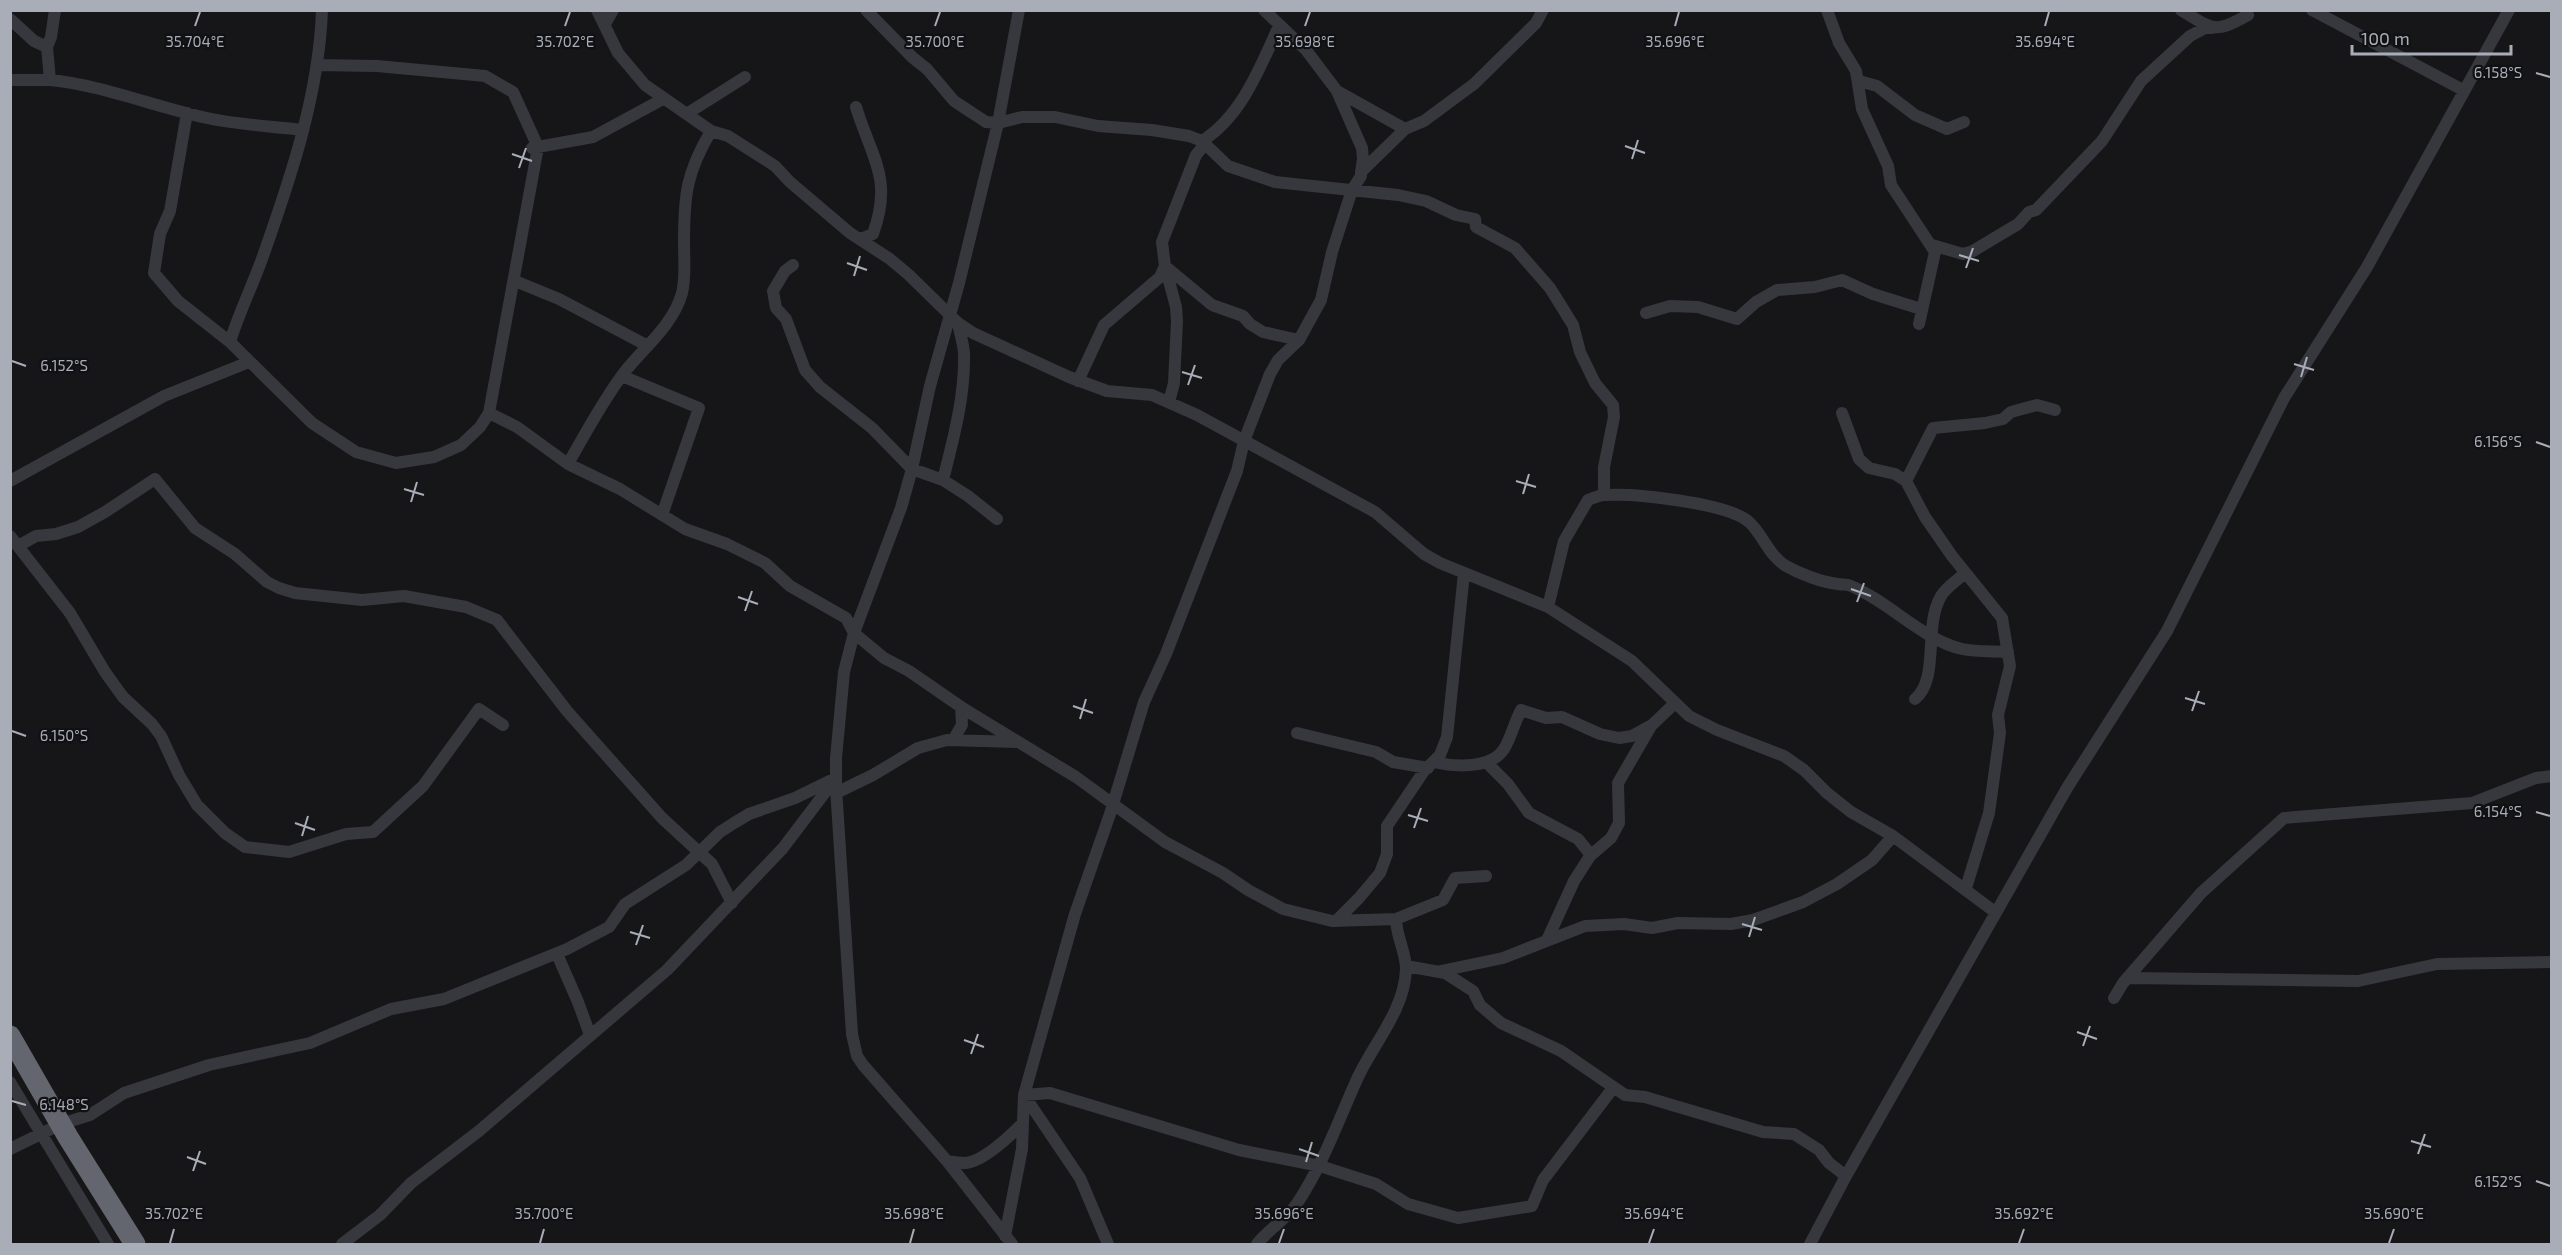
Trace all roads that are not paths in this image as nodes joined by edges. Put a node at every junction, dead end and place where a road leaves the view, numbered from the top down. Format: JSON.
{"nodes":[{"id":1,"x":55,"y":10,"type":"edge"},
{"id":2,"x":322,"y":10,"type":"edge"},
{"id":3,"x":597,"y":10,"type":"edge"},
{"id":4,"x":613,"y":10,"type":"edge"},
{"id":5,"x":866,"y":10,"type":"edge"},
{"id":6,"x":1019,"y":10,"type":"edge"},
{"id":7,"x":1264,"y":10,"type":"edge"},
{"id":8,"x":1543,"y":10,"type":"edge"},
{"id":9,"x":2181,"y":10,"type":"edge"},
{"id":10,"x":2312,"y":10,"type":"edge"},
{"id":11,"x":2509,"y":10,"type":"edge"},
{"id":12,"x":1827,"y":11,"type":"edge"},
{"id":13,"x":2248,"y":12,"type":"edge"},
{"id":14,"x":10,"y":19,"type":"edge"},
{"id":15,"x":604,"y":24,"type":"junction"},
{"id":16,"x":1279,"y":26,"type":"junction"},
{"id":17,"x":2211,"y":28,"type":"junction"},
{"id":18,"x":47,"y":47,"type":"junction"},
{"id":19,"x":317,"y":65,"type":"junction"},
{"id":20,"x":745,"y":77,"type":"dead end"},
{"id":21,"x":10,"y":80,"type":"edge"},
{"id":22,"x":50,"y":80,"type":"junction"},
{"id":23,"x":1858,"y":81,"type":"junction"},
{"id":24,"x":2463,"y":90,"type":"junction"},
{"id":25,"x":1337,"y":91,"type":"junction"},
{"id":26,"x":663,"y":99,"type":"junction"},
{"id":27,"x":856,"y":107,"type":"dead end"},
{"id":28,"x":186,"y":113,"type":"junction"},
{"id":29,"x":688,"y":113,"type":"junction"},
{"id":30,"x":1964,"y":122,"type":"dead end"},
{"id":31,"x":998,"y":123,"type":"junction"},
{"id":32,"x":1405,"y":129,"type":"junction"},
{"id":33,"x":303,"y":130,"type":"junction"},
{"id":34,"x":711,"y":131,"type":"junction"},
{"id":35,"x":1204,"y":142,"type":"junction"},
{"id":36,"x":535,"y":147,"type":"junction"},
{"id":37,"x":1361,"y":172,"type":"junction"},
{"id":38,"x":1352,"y":190,"type":"junction"},
{"id":39,"x":860,"y":239,"type":"junction"},
{"id":40,"x":1932,"y":245,"type":"junction"},
{"id":41,"x":794,"y":265,"type":"dead end"},
{"id":42,"x":1165,"y":266,"type":"junction"},
{"id":43,"x":515,"y":281,"type":"junction"},
{"id":44,"x":1921,"y":309,"type":"junction"},
{"id":45,"x":1646,"y":314,"type":"dead end"},
{"id":46,"x":953,"y":319,"type":"junction"},
{"id":47,"x":1919,"y":324,"type":"dead end"},
{"id":48,"x":1299,"y":340,"type":"junction"},
{"id":49,"x":230,"y":342,"type":"junction"},
{"id":50,"x":648,"y":346,"type":"junction"},
{"id":51,"x":249,"y":362,"type":"junction"},
{"id":52,"x":622,"y":376,"type":"junction"},
{"id":53,"x":1078,"y":381,"type":"junction"},
{"id":54,"x":1169,"y":402,"type":"junction"},
{"id":55,"x":2055,"y":410,"type":"dead end"},
{"id":56,"x":489,"y":413,"type":"junction"},
{"id":57,"x":1842,"y":413,"type":"dead end"},
{"id":58,"x":1244,"y":441,"type":"junction"},
{"id":59,"x":568,"y":464,"type":"junction"},
{"id":60,"x":912,"y":469,"type":"junction"},
{"id":61,"x":943,"y":480,"type":"junction"},
{"id":62,"x":10,"y":481,"type":"edge"},
{"id":63,"x":1906,"y":481,"type":"junction"},
{"id":64,"x":1604,"y":495,"type":"junction"},
{"id":65,"x":662,"y":515,"type":"junction"},
{"id":66,"x":997,"y":519,"type":"dead end"},
{"id":67,"x":10,"y":536,"type":"edge"},
{"id":68,"x":18,"y":546,"type":"junction"},
{"id":69,"x":1464,"y":573,"type":"junction"},
{"id":70,"x":1965,"y":573,"type":"junction"},
{"id":71,"x":1548,"y":607,"type":"junction"},
{"id":72,"x":854,"y":633,"type":"junction"},
{"id":73,"x":1931,"y":634,"type":"junction"},
{"id":74,"x":2008,"y":652,"type":"junction"},
{"id":75,"x":1916,"y":699,"type":"dead end"},
{"id":76,"x":1675,"y":703,"type":"junction"},
{"id":77,"x":962,"y":707,"type":"junction"},
{"id":78,"x":503,"y":725,"type":"dead end"},
{"id":79,"x":1651,"y":726,"type":"junction"},
{"id":80,"x":1297,"y":733,"type":"dead end"},
{"id":81,"x":952,"y":740,"type":"junction"},
{"id":82,"x":1018,"y":742,"type":"junction"},
{"id":83,"x":1486,"y":762,"type":"junction"},
{"id":84,"x":1431,"y":765,"type":"junction"},
{"id":85,"x":2552,"y":776,"type":"edge"},
{"id":86,"x":836,"y":777,"type":"junction"},
{"id":87,"x":836,"y":793,"type":"junction"},
{"id":88,"x":1113,"y":804,"type":"junction"},
{"id":89,"x":1893,"y":836,"type":"junction"},
{"id":90,"x":701,"y":853,"type":"junction"},
{"id":91,"x":1591,"y":855,"type":"junction"},
{"id":92,"x":1486,"y":876,"type":"dead end"},
{"id":93,"x":1966,"y":888,"type":"junction"},
{"id":94,"x":732,"y":903,"type":"junction"},
{"id":95,"x":1995,"y":912,"type":"junction"},
{"id":96,"x":1396,"y":919,"type":"junction"},
{"id":97,"x":1336,"y":921,"type":"junction"},
{"id":98,"x":1548,"y":938,"type":"junction"},
{"id":99,"x":557,"y":954,"type":"junction"},
{"id":100,"x":2552,"y":962,"type":"edge"},
{"id":101,"x":1406,"y":966,"type":"junction"},
{"id":102,"x":1441,"y":971,"type":"junction"},
{"id":103,"x":2129,"y":978,"type":"junction"},
{"id":104,"x":2114,"y":998,"type":"dead end"},
{"id":105,"x":590,"y":1035,"type":"junction"},
{"id":106,"x":10,"y":1036,"type":"edge"},
{"id":107,"x":10,"y":1082,"type":"edge"},
{"id":108,"x":1613,"y":1088,"type":"junction"},
{"id":109,"x":1024,"y":1095,"type":"junction"},
{"id":110,"x":1023,"y":1123,"type":"junction"},
{"id":111,"x":61,"y":1124,"type":"junction"},
{"id":112,"x":41,"y":1133,"type":"junction"},
{"id":113,"x":10,"y":1149,"type":"edge"},
{"id":114,"x":947,"y":1161,"type":"junction"},
{"id":115,"x":1320,"y":1166,"type":"junction"},
{"id":116,"x":1846,"y":1176,"type":"junction"},
{"id":117,"x":1008,"y":1240,"type":"edge"},
{"id":118,"x":108,"y":1245,"type":"edge"},
{"id":119,"x":135,"y":1245,"type":"edge"},
{"id":120,"x":342,"y":1245,"type":"edge"},
{"id":121,"x":1108,"y":1245,"type":"edge"},
{"id":122,"x":1257,"y":1245,"type":"edge"},
{"id":123,"x":1809,"y":1245,"type":"edge"}],
"edges":[{"from":1,"to":18,"type":"street"},
{"from":2,"to":19,"type":"street"},
{"from":3,"to":15,"type":"street"},
{"from":4,"to":15,"type":"street"},
{"from":5,"to":31,"type":"street"},
{"from":6,"to":31,"type":"street"},
{"from":7,"to":16,"type":"street"},
{"from":8,"to":32,"type":"street"},
{"from":9,"to":17,"type":"street"},
{"from":10,"to":24,"type":"street"},
{"from":11,"to":24,"type":"street"},
{"from":12,"to":23,"type":"street"},
{"from":13,"to":17,"type":"street"},
{"from":14,"to":18,"type":"street"},
{"from":15,"to":26,"type":"street"},
{"from":16,"to":25,"type":"street"},
{"from":16,"to":35,"type":"street"},
{"from":17,"to":40,"type":"street"},
{"from":18,"to":22,"type":"street"},
{"from":19,"to":33,"type":"street"},
{"from":19,"to":36,"type":"street"},
{"from":20,"to":29,"type":"street"},
{"from":21,"to":22,"type":"street"},
{"from":22,"to":28,"type":"street"},
{"from":23,"to":30,"type":"street"},
{"from":23,"to":40,"type":"street"},
{"from":24,"to":95,"type":"street"},
{"from":25,"to":32,"type":"street"},
{"from":25,"to":37,"type":"street"},
{"from":26,"to":29,"type":"street"},
{"from":26,"to":36,"type":"street"},
{"from":27,"to":39,"type":"street"},
{"from":28,"to":33,"type":"street"},
{"from":28,"to":49,"type":"street"},
{"from":29,"to":34,"type":"street"},
{"from":31,"to":35,"type":"street"},
{"from":31,"to":46,"type":"street"},
{"from":32,"to":37,"type":"street"},
{"from":33,"to":49,"type":"street"},
{"from":34,"to":39,"type":"street"},
{"from":34,"to":50,"type":"street"},
{"from":35,"to":38,"type":"street"},
{"from":35,"to":42,"type":"street"},
{"from":36,"to":43,"type":"street"},
{"from":37,"to":38,"type":"street"},
{"from":38,"to":48,"type":"street"},
{"from":38,"to":64,"type":"street"},
{"from":39,"to":46,"type":"street"},
{"from":40,"to":44,"type":"street"},
{"from":41,"to":60,"type":"street"},
{"from":42,"to":48,"type":"street"},
{"from":42,"to":53,"type":"street"},
{"from":42,"to":54,"type":"street"},
{"from":43,"to":50,"type":"street"},
{"from":43,"to":56,"type":"street"},
{"from":44,"to":45,"type":"street"},
{"from":44,"to":47,"type":"street"},
{"from":46,"to":53,"type":"street"},
{"from":46,"to":60,"type":"street"},
{"from":46,"to":61,"type":"street"},
{"from":48,"to":58,"type":"street"},
{"from":49,"to":51,"type":"street"},
{"from":50,"to":52,"type":"street"},
{"from":51,"to":56,"type":"street"},
{"from":51,"to":62,"type":"street"},
{"from":52,"to":59,"type":"street"},
{"from":52,"to":65,"type":"street"},
{"from":53,"to":54,"type":"street"},
{"from":54,"to":58,"type":"street"},
{"from":55,"to":63,"type":"street"},
{"from":56,"to":59,"type":"street"},
{"from":57,"to":63,"type":"street"},
{"from":58,"to":69,"type":"street"},
{"from":58,"to":88,"type":"street"},
{"from":59,"to":65,"type":"street"},
{"from":60,"to":61,"type":"street"},
{"from":60,"to":72,"type":"street"},
{"from":61,"to":66,"type":"street"},
{"from":63,"to":70,"type":"street"},
{"from":64,"to":71,"type":"street"},
{"from":64,"to":73,"type":"street"},
{"from":65,"to":72,"type":"street"},
{"from":67,"to":68,"type":"street"},
{"from":68,"to":78,"type":"street"},
{"from":68,"to":90,"type":"street"},
{"from":69,"to":71,"type":"street"},
{"from":69,"to":84,"type":"street"},
{"from":70,"to":73,"type":"street"},
{"from":70,"to":74,"type":"street"},
{"from":71,"to":76,"type":"street"},
{"from":72,"to":77,"type":"street"},
{"from":72,"to":86,"type":"street"},
{"from":73,"to":74,"type":"street"},
{"from":73,"to":75,"type":"street"},
{"from":74,"to":93,"type":"street"},
{"from":76,"to":79,"type":"street"},
{"from":76,"to":89,"type":"street"},
{"from":77,"to":81,"type":"street"},
{"from":77,"to":82,"type":"street"},
{"from":79,"to":83,"type":"street"},
{"from":79,"to":91,"type":"street"},
{"from":80,"to":84,"type":"street"},
{"from":81,"to":82,"type":"street"},
{"from":81,"to":87,"type":"street"},
{"from":82,"to":88,"type":"street"},
{"from":83,"to":84,"type":"street"},
{"from":83,"to":91,"type":"street"},
{"from":84,"to":97,"type":"street"},
{"from":85,"to":103,"type":"street"},
{"from":86,"to":87,"type":"street"},
{"from":86,"to":90,"type":"street"},
{"from":86,"to":94,"type":"street"},
{"from":87,"to":114,"type":"street"},
{"from":88,"to":97,"type":"street"},
{"from":88,"to":109,"type":"street"},
{"from":89,"to":93,"type":"street"},
{"from":89,"to":98,"type":"street"},
{"from":90,"to":94,"type":"street"},
{"from":90,"to":99,"type":"street"},
{"from":91,"to":98,"type":"street"},
{"from":92,"to":96,"type":"street"},
{"from":93,"to":95,"type":"street"},
{"from":94,"to":105,"type":"street"},
{"from":95,"to":116,"type":"street"},
{"from":96,"to":97,"type":"street"},
{"from":96,"to":101,"type":"street"},
{"from":98,"to":102,"type":"street"},
{"from":99,"to":105,"type":"street"},
{"from":99,"to":111,"type":"street"},
{"from":100,"to":103,"type":"street"},
{"from":101,"to":102,"type":"street"},
{"from":101,"to":115,"type":"street"},
{"from":102,"to":108,"type":"street"},
{"from":103,"to":104,"type":"street"},
{"from":105,"to":120,"type":"street"},
{"from":106,"to":111,"type":"highway"},
{"from":107,"to":112,"type":"street"},
{"from":108,"to":115,"type":"street"},
{"from":108,"to":116,"type":"street"},
{"from":109,"to":110,"type":"street"},
{"from":109,"to":115,"type":"street"},
{"from":109,"to":121,"type":"street"},
{"from":110,"to":114,"type":"street"},
{"from":110,"to":117,"type":"street"},
{"from":111,"to":112,"type":"street"},
{"from":111,"to":119,"type":"highway"},
{"from":112,"to":113,"type":"street"},
{"from":112,"to":118,"type":"street"},
{"from":114,"to":117,"type":"street"},
{"from":115,"to":122,"type":"street"},
{"from":116,"to":123,"type":"street"}]}
